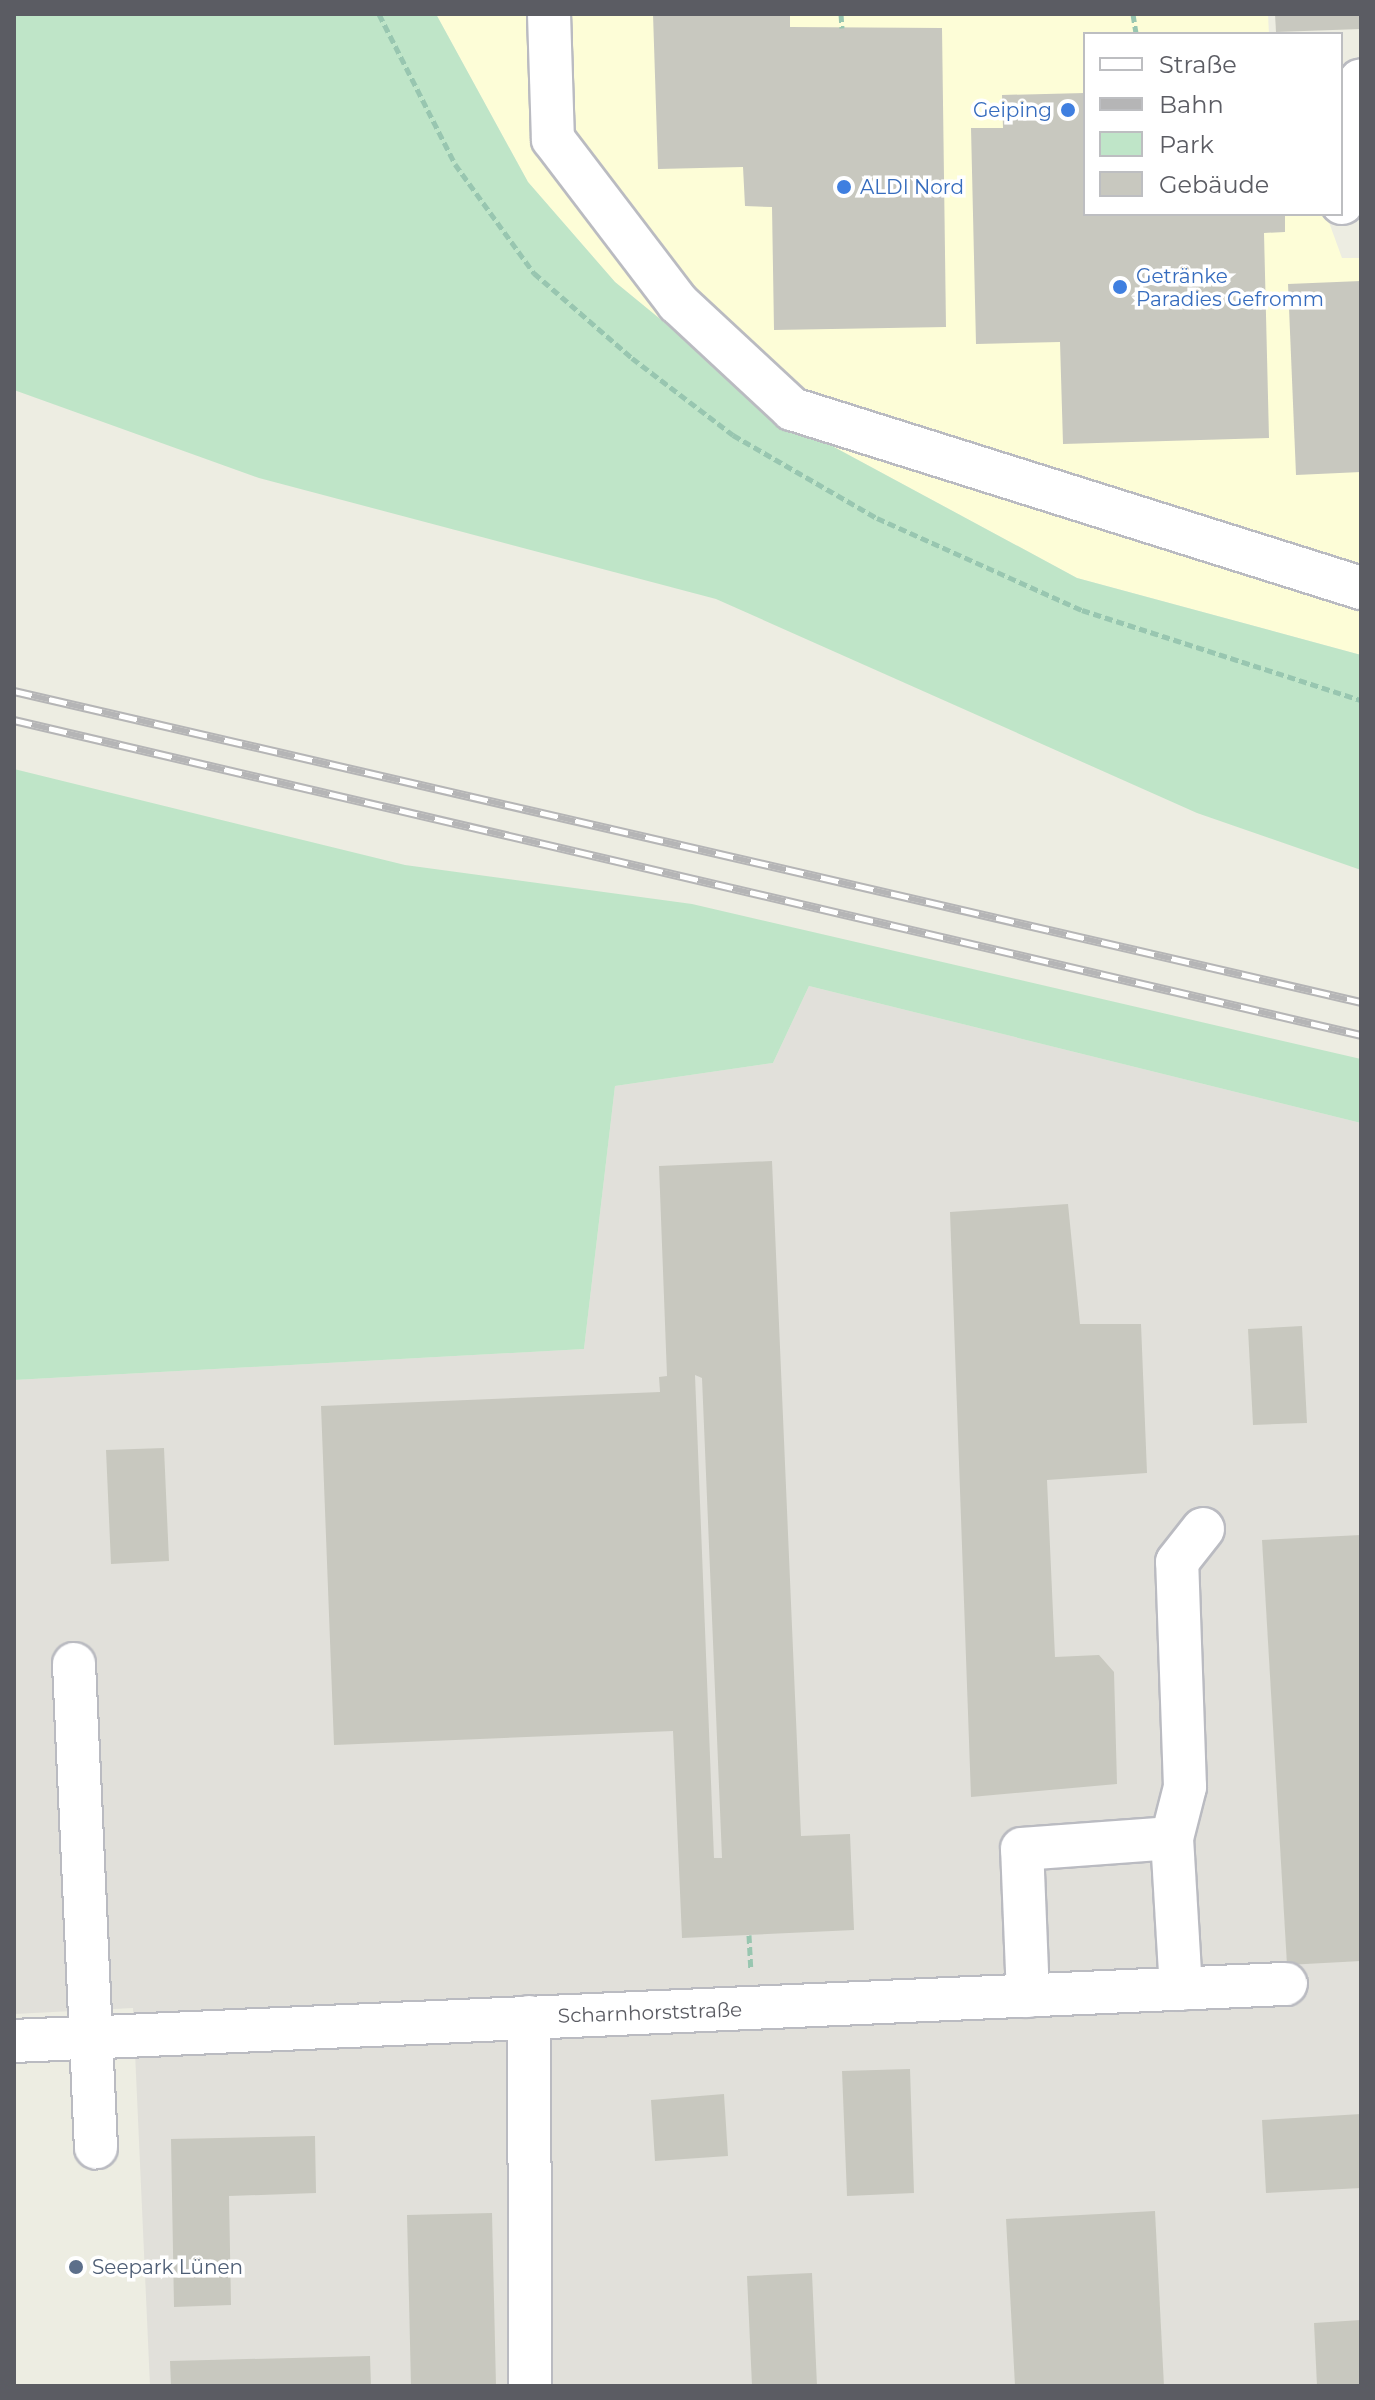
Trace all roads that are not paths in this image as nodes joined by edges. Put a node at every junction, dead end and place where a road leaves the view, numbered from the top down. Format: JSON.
{"nodes":[{"id":1,"x":549,"y":14,"type":"edge"},
{"id":2,"x":1361,"y":80,"type":"edge"},
{"id":3,"x":1343,"y":101,"type":"edge"},
{"id":4,"x":1361,"y":588,"type":"edge"},
{"id":5,"x":1203,"y":1529,"type":"dead end"},
{"id":6,"x":74,"y":1664,"type":"dead end"},
{"id":7,"x":1172,"y":1838,"type":"junction"},
{"id":8,"x":1286,"y":1984,"type":"dead end"},
{"id":9,"x":1181,"y":1989,"type":"junction"},
{"id":10,"x":1028,"y":1996,"type":"junction"},
{"id":11,"x":529,"y":2017,"type":"junction"},
{"id":12,"x":91,"y":2039,"type":"junction"},
{"id":13,"x":14,"y":2041,"type":"edge"},
{"id":14,"x":96,"y":2147,"type":"dead end"},
{"id":15,"x":530,"y":2386,"type":"edge"}],
"edges":[{"from":1,"to":4,"type":"street"},
{"from":2,"to":3,"type":"street"},
{"from":5,"to":7,"type":"street"},
{"from":6,"to":12,"type":"street"},
{"from":7,"to":9,"type":"street"},
{"from":7,"to":10,"type":"street"},
{"from":8,"to":9,"type":"street","name":"Scharnhorststraße"},
{"from":9,"to":10,"type":"street","name":"Scharnhorststraße"},
{"from":10,"to":11,"type":"street","name":"Scharnhorststraße"},
{"from":11,"to":12,"type":"street","name":"Scharnhorststraße"},
{"from":11,"to":15,"type":"street"},
{"from":12,"to":13,"type":"street","name":"Scharnhorststraße"},
{"from":12,"to":14,"type":"street"}]}
